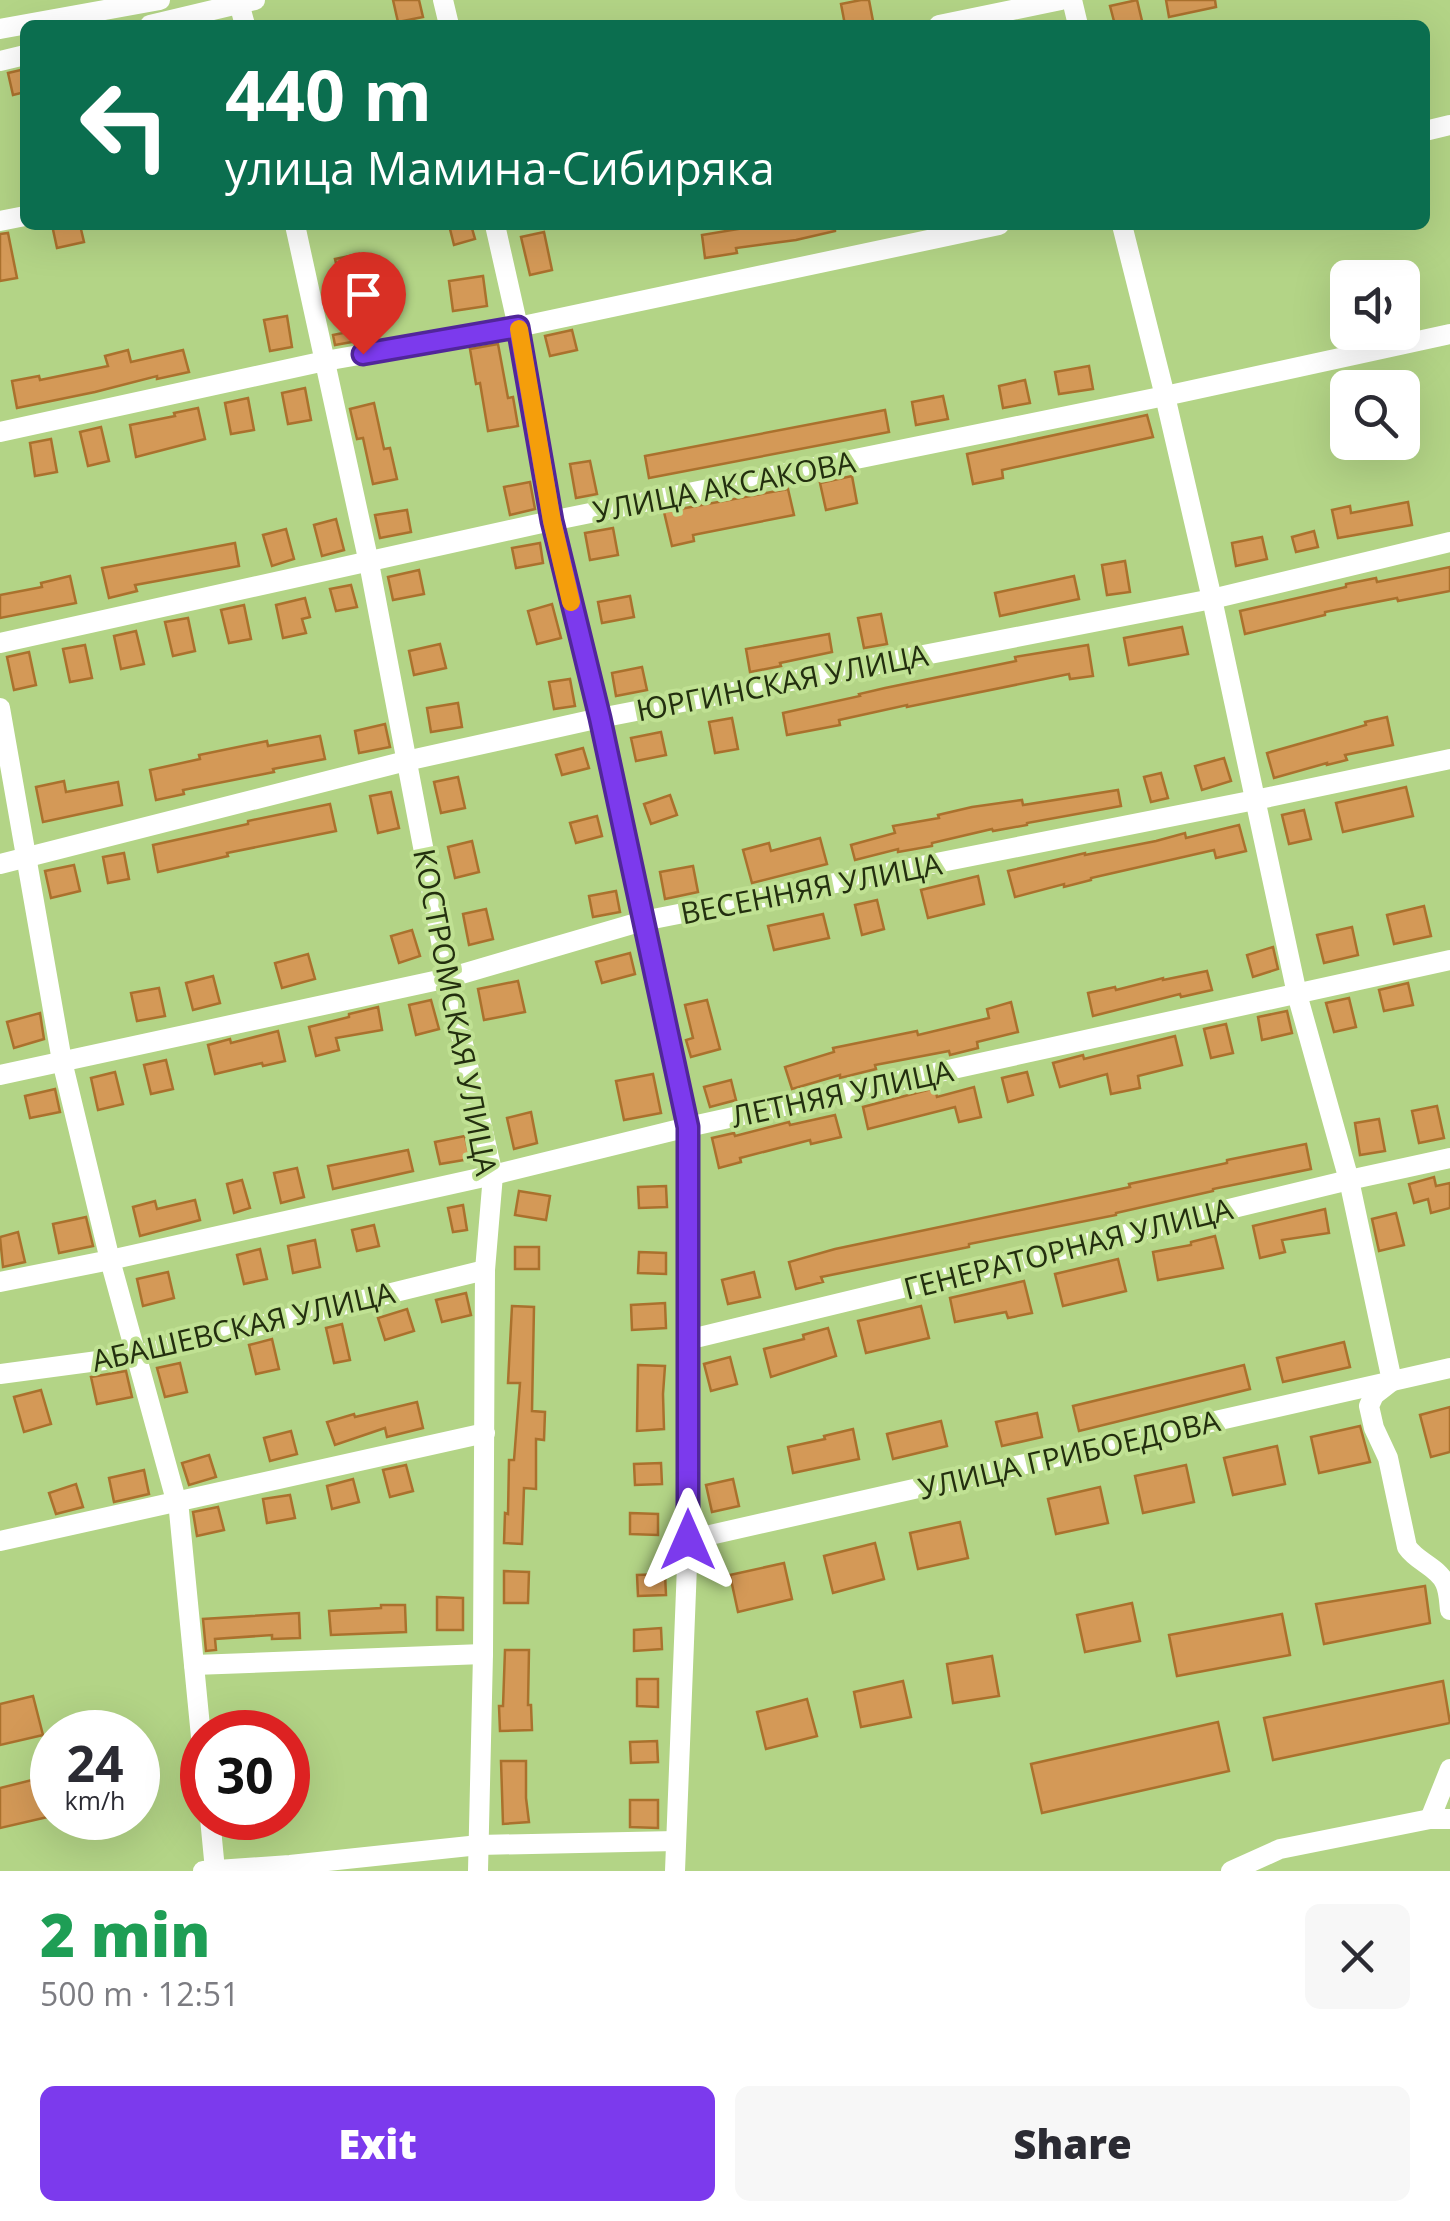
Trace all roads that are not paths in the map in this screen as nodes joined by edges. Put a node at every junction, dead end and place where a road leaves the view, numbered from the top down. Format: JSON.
{"nodes":[{"id":1,"x":160,"y":0,"type":"edge"},
{"id":2,"x":1061,"y":0,"type":"edge"},
{"id":3,"x":247,"y":2,"type":"edge"},
{"id":4,"x":50,"y":20,"type":"edge"},
{"id":5,"x":171,"y":20,"type":"edge"},
{"id":6,"x":963,"y":20,"type":"edge"},
{"id":7,"x":296,"y":230,"type":"edge"},
{"id":8,"x":496,"y":230,"type":"edge"},
{"id":9,"x":976,"y":230,"type":"edge"},
{"id":10,"x":1123,"y":230,"type":"edge"},
{"id":11,"x":518,"y":327,"type":"junction"},
{"id":12,"x":1450,"y":334,"type":"edge"},
{"id":13,"x":324,"y":361,"type":"junction"},
{"id":14,"x":1165,"y":396,"type":"junction"},
{"id":15,"x":0,"y":432,"type":"edge"},
{"id":16,"x":552,"y":521,"type":"junction"},
{"id":17,"x":1450,"y":542,"type":"edge"},
{"id":18,"x":370,"y":563,"type":"junction"},
{"id":19,"x":1212,"y":599,"type":"junction"},
{"id":20,"x":0,"y":644,"type":"edge"},
{"id":21,"x":0,"y":708,"type":"edge"},
{"id":22,"x":600,"y":718,"type":"junction"},
{"id":23,"x":1450,"y":758,"type":"edge"},
{"id":24,"x":406,"y":761,"type":"junction"},
{"id":25,"x":1255,"y":800,"type":"junction"},
{"id":26,"x":26,"y":859,"type":"junction"},
{"id":27,"x":0,"y":864,"type":"edge"},
{"id":28,"x":643,"y":921,"type":"junction"},
{"id":29,"x":1450,"y":960,"type":"edge"},
{"id":30,"x":448,"y":978,"type":"junction"},
{"id":31,"x":1297,"y":994,"type":"junction"},
{"id":32,"x":62,"y":1060,"type":"junction"},
{"id":33,"x":0,"y":1075,"type":"edge"},
{"id":34,"x":688,"y":1127,"type":"junction"},
{"id":35,"x":1450,"y":1158,"type":"edge"},
{"id":36,"x":494,"y":1175,"type":"junction"},
{"id":37,"x":1349,"y":1180,"type":"junction"},
{"id":38,"x":110,"y":1260,"type":"junction"},
{"id":39,"x":485,"y":1270,"type":"junction"},
{"id":40,"x":0,"y":1282,"type":"edge"},
{"id":41,"x":687,"y":1340,"type":"junction"},
{"id":42,"x":135,"y":1356,"type":"junction"},
{"id":43,"x":1450,"y":1368,"type":"edge"},
{"id":44,"x":0,"y":1374,"type":"edge"},
{"id":45,"x":1392,"y":1381,"type":"junction"},
{"id":46,"x":485,"y":1432,"type":"junction"},
{"id":47,"x":176,"y":1503,"type":"junction"},
{"id":48,"x":0,"y":1540,"type":"edge"},
{"id":49,"x":688,"y":1540,"type":"junction"},
{"id":50,"x":1450,"y":1610,"type":"edge"},
{"id":51,"x":483,"y":1654,"type":"junction"},
{"id":52,"x":194,"y":1665,"type":"junction"},
{"id":53,"x":198,"y":1710,"type":"edge"},
{"id":54,"x":1450,"y":1770,"type":"edge"},
{"id":55,"x":1440,"y":1819,"type":"edge"},
{"id":56,"x":212,"y":1840,"type":"edge"},
{"id":57,"x":676,"y":1841,"type":"junction"},
{"id":58,"x":479,"y":1845,"type":"junction"},
{"id":59,"x":290,"y":1868,"type":"edge"},
{"id":60,"x":215,"y":1870,"type":"edge"},
{"id":61,"x":203,"y":1871,"type":"edge"},
{"id":62,"x":478,"y":1871,"type":"edge"},
{"id":63,"x":675,"y":1871,"type":"edge"},
{"id":64,"x":1231,"y":1871,"type":"edge"}],
"edges":[{"from":1,"to":4,"type":"street"},
{"from":2,"to":6,"type":"street"},
{"from":3,"to":5,"type":"street"},
{"from":7,"to":13,"type":"street","name":"КОСТРОМСКАЯ УЛИЦА"},
{"from":8,"to":11,"type":"street"},
{"from":9,"to":11,"type":"street"},
{"from":10,"to":14,"type":"street"},
{"from":11,"to":13,"type":"street"},
{"from":11,"to":16,"type":"street"},
{"from":12,"to":14,"type":"street","name":"УЛИЦА АКСАКОВА"},
{"from":13,"to":15,"type":"street"},
{"from":13,"to":18,"type":"street","name":"КОСТРОМСКАЯ УЛИЦА"},
{"from":14,"to":16,"type":"street","name":"УЛИЦА АКСАКОВА"},
{"from":14,"to":19,"type":"street"},
{"from":16,"to":18,"type":"street","name":"УЛИЦА АКСАКОВА"},
{"from":16,"to":22,"type":"street"},
{"from":17,"to":19,"type":"street","name":"ЮРГИНСКАЯ УЛИЦА"},
{"from":18,"to":20,"type":"street","name":"УЛИЦА АКСАКОВА"},
{"from":18,"to":24,"type":"street","name":"КОСТРОМСКАЯ УЛИЦА"},
{"from":19,"to":22,"type":"street","name":"ЮРГИНСКАЯ УЛИЦА"},
{"from":19,"to":25,"type":"street"},
{"from":21,"to":26,"type":"street"},
{"from":22,"to":24,"type":"street","name":"ЮРГИНСКАЯ УЛИЦА"},
{"from":22,"to":28,"type":"street"},
{"from":23,"to":25,"type":"street","name":"ВЕСЕННЯЯ УЛИЦА"},
{"from":24,"to":26,"type":"street","name":"ЮРГИНСКАЯ УЛИЦА"},
{"from":24,"to":30,"type":"street","name":"КОСТРОМСКАЯ УЛИЦА"},
{"from":25,"to":28,"type":"street","name":"ВЕСЕННЯЯ УЛИЦА"},
{"from":25,"to":31,"type":"street"},
{"from":26,"to":27,"type":"street","name":"ЮРГИНСКАЯ УЛИЦА"},
{"from":26,"to":32,"type":"street"},
{"from":28,"to":30,"type":"street","name":"ВЕСЕННЯЯ УЛИЦА"},
{"from":28,"to":34,"type":"street"},
{"from":29,"to":31,"type":"street","name":"ЛЕТНЯЯ УЛИЦА"},
{"from":30,"to":32,"type":"street","name":"ВЕСЕННЯЯ УЛИЦА"},
{"from":30,"to":36,"type":"street","name":"КОСТРОМСКАЯ УЛИЦА"},
{"from":31,"to":34,"type":"street","name":"ЛЕТНЯЯ УЛИЦА"},
{"from":31,"to":37,"type":"street"},
{"from":32,"to":33,"type":"street","name":"ВЕСЕННЯЯ УЛИЦА"},
{"from":32,"to":38,"type":"street"},
{"from":34,"to":36,"type":"street","name":"ЛЕТНЯЯ УЛИЦА"},
{"from":34,"to":41,"type":"street"},
{"from":35,"to":37,"type":"street","name":"ГЕНЕРАТОРНАЯ УЛИЦА"},
{"from":36,"to":38,"type":"street","name":"ЛЕТНЯЯ УЛИЦА"},
{"from":36,"to":39,"type":"street","name":"КОСТРОМСКАЯ УЛИЦА"},
{"from":37,"to":41,"type":"street","name":"ГЕНЕРАТОРНАЯ УЛИЦА"},
{"from":37,"to":45,"type":"street"},
{"from":38,"to":40,"type":"street","name":"ЛЕТНЯЯ УЛИЦА"},
{"from":38,"to":42,"type":"street"},
{"from":39,"to":42,"type":"street","name":"АБАШЕВСКАЯ УЛИЦА"},
{"from":39,"to":46,"type":"street","name":"КОСТРОМСКАЯ УЛИЦА"},
{"from":41,"to":49,"type":"street"},
{"from":42,"to":44,"type":"street","name":"АБАШЕВСКАЯ УЛИЦА"},
{"from":42,"to":47,"type":"street"},
{"from":43,"to":45,"type":"street","name":"УЛИЦА ГРИБОЕДОВА"},
{"from":45,"to":49,"type":"street","name":"УЛИЦА ГРИБОЕДОВА"},
{"from":45,"to":50,"type":"street"},
{"from":46,"to":47,"type":"street"},
{"from":46,"to":51,"type":"street","name":"КОСТРОМСКАЯ УЛИЦА"},
{"from":47,"to":48,"type":"street"},
{"from":47,"to":52,"type":"street"},
{"from":49,"to":57,"type":"street"},
{"from":51,"to":52,"type":"street"},
{"from":51,"to":58,"type":"street","name":"КОСТРОМСКАЯ УЛИЦА"},
{"from":52,"to":53,"type":"street"},
{"from":54,"to":55,"type":"street"},
{"from":55,"to":64,"type":"street"},
{"from":56,"to":60,"type":"street"},
{"from":57,"to":58,"type":"street"},
{"from":57,"to":63,"type":"street"},
{"from":58,"to":59,"type":"street"},
{"from":58,"to":62,"type":"street","name":"КОСТРОМСКАЯ УЛИЦА"},
{"from":59,"to":60,"type":"street"},
{"from":60,"to":61,"type":"street"}]}
